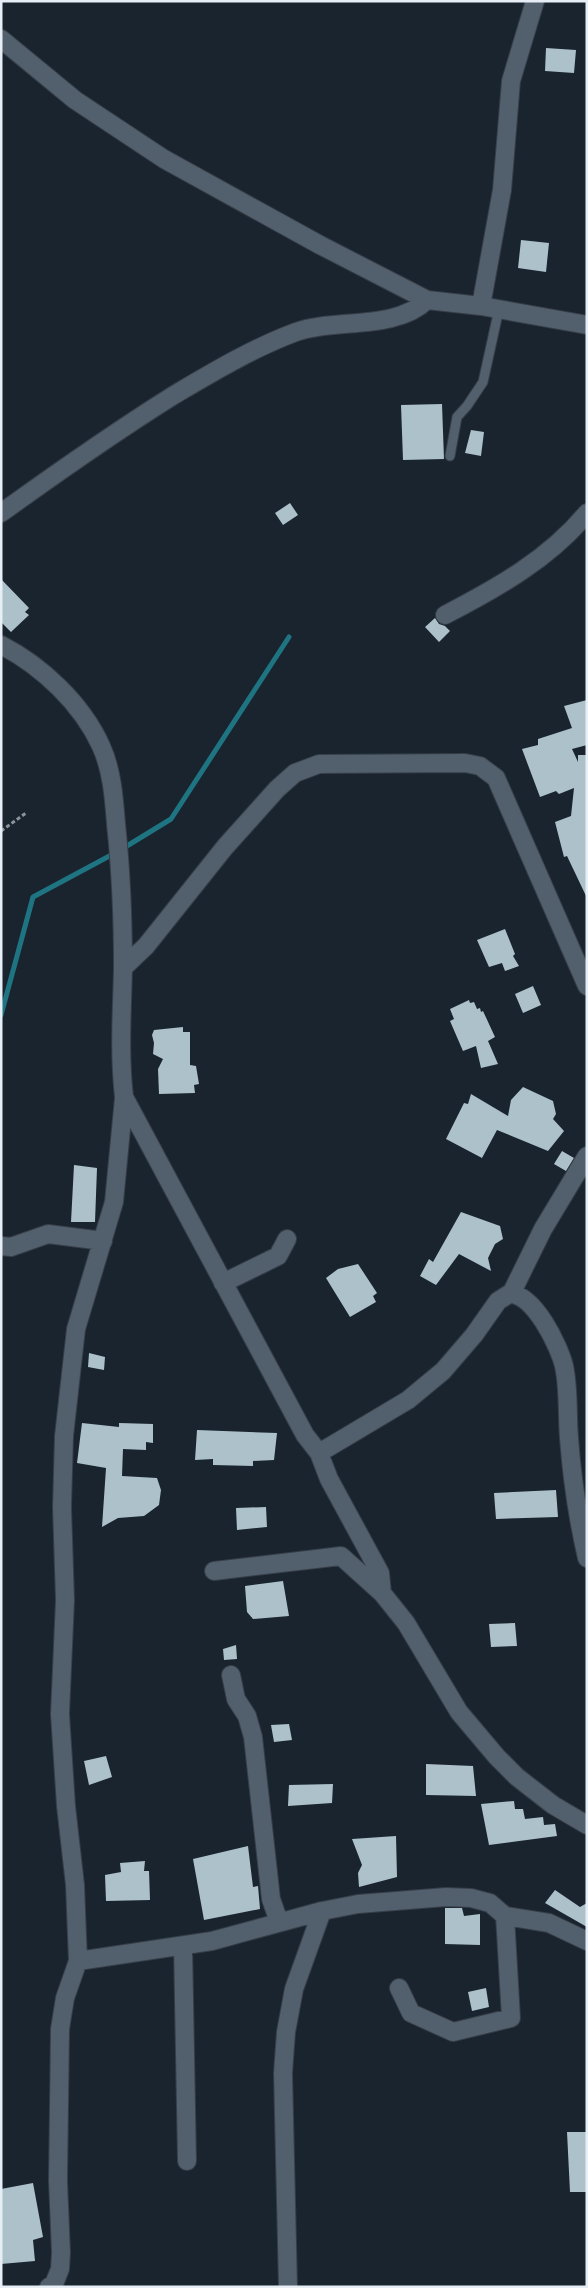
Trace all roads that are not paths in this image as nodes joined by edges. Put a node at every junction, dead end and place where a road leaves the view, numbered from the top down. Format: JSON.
{"nodes":[{"id":1,"x":535,"y":1,"type":"edge"},
{"id":2,"x":1,"y":39,"type":"edge"},
{"id":3,"x":426,"y":300,"type":"junction"},
{"id":4,"x":481,"y":306,"type":"junction"},
{"id":5,"x":499,"y":309,"type":"junction"},
{"id":6,"x":587,"y":325,"type":"edge"},
{"id":7,"x":450,"y":456,"type":"dead end"},
{"id":8,"x":1,"y":513,"type":"edge"},
{"id":9,"x":587,"y":513,"type":"edge"},
{"id":10,"x":445,"y":615,"type":"dead end"},
{"id":11,"x":1,"y":645,"type":"edge"},
{"id":12,"x":122,"y":968,"type":"junction"},
{"id":13,"x":587,"y":986,"type":"edge"},
{"id":14,"x":124,"y":1097,"type":"junction"},
{"id":15,"x":587,"y":1156,"type":"edge"},
{"id":16,"x":287,"y":1239,"type":"dead end"},
{"id":17,"x":103,"y":1240,"type":"junction"},
{"id":18,"x":1,"y":1246,"type":"edge"},
{"id":19,"x":224,"y":1282,"type":"junction"},
{"id":20,"x":511,"y":1294,"type":"junction"},
{"id":21,"x":319,"y":1453,"type":"junction"},
{"id":22,"x":587,"y":1558,"type":"edge"},
{"id":23,"x":214,"y":1571,"type":"dead end"},
{"id":24,"x":382,"y":1592,"type":"junction"},
{"id":25,"x":231,"y":1675,"type":"dead end"},
{"id":26,"x":587,"y":1825,"type":"edge"},
{"id":27,"x":322,"y":1911,"type":"junction"},
{"id":28,"x":504,"y":1916,"type":"junction"},
{"id":29,"x":279,"y":1922,"type":"junction"},
{"id":30,"x":587,"y":1941,"type":"edge"},
{"id":31,"x":183,"y":1946,"type":"junction"},
{"id":32,"x":78,"y":1961,"type":"junction"},
{"id":33,"x":399,"y":1988,"type":"dead end"},
{"id":34,"x":187,"y":2161,"type":"dead end"},
{"id":35,"x":49,"y":2287,"type":"edge"},
{"id":36,"x":288,"y":2287,"type":"edge"}],
"edges":[{"from":1,"to":4,"type":"street"},
{"from":2,"to":3,"type":"street"},
{"from":3,"to":4,"type":"street"},
{"from":3,"to":8,"type":"street"},
{"from":4,"to":5,"type":"street"},
{"from":5,"to":6,"type":"street"},
{"from":5,"to":7,"type":"lane"},
{"from":9,"to":10,"type":"street"},
{"from":11,"to":12,"type":"street"},
{"from":12,"to":13,"type":"street"},
{"from":12,"to":14,"type":"street"},
{"from":14,"to":17,"type":"street"},
{"from":14,"to":19,"type":"street"},
{"from":15,"to":20,"type":"street"},
{"from":16,"to":19,"type":"street"},
{"from":17,"to":18,"type":"street"},
{"from":17,"to":32,"type":"street"},
{"from":19,"to":21,"type":"street"},
{"from":20,"to":21,"type":"street"},
{"from":20,"to":22,"type":"street"},
{"from":21,"to":24,"type":"street"},
{"from":23,"to":24,"type":"street"},
{"from":24,"to":26,"type":"street"},
{"from":25,"to":29,"type":"street"},
{"from":27,"to":28,"type":"street"},
{"from":27,"to":29,"type":"street"},
{"from":27,"to":36,"type":"street"},
{"from":28,"to":30,"type":"street"},
{"from":28,"to":33,"type":"street"},
{"from":29,"to":31,"type":"street"},
{"from":31,"to":32,"type":"street"},
{"from":31,"to":34,"type":"street"},
{"from":32,"to":35,"type":"street"}]}
